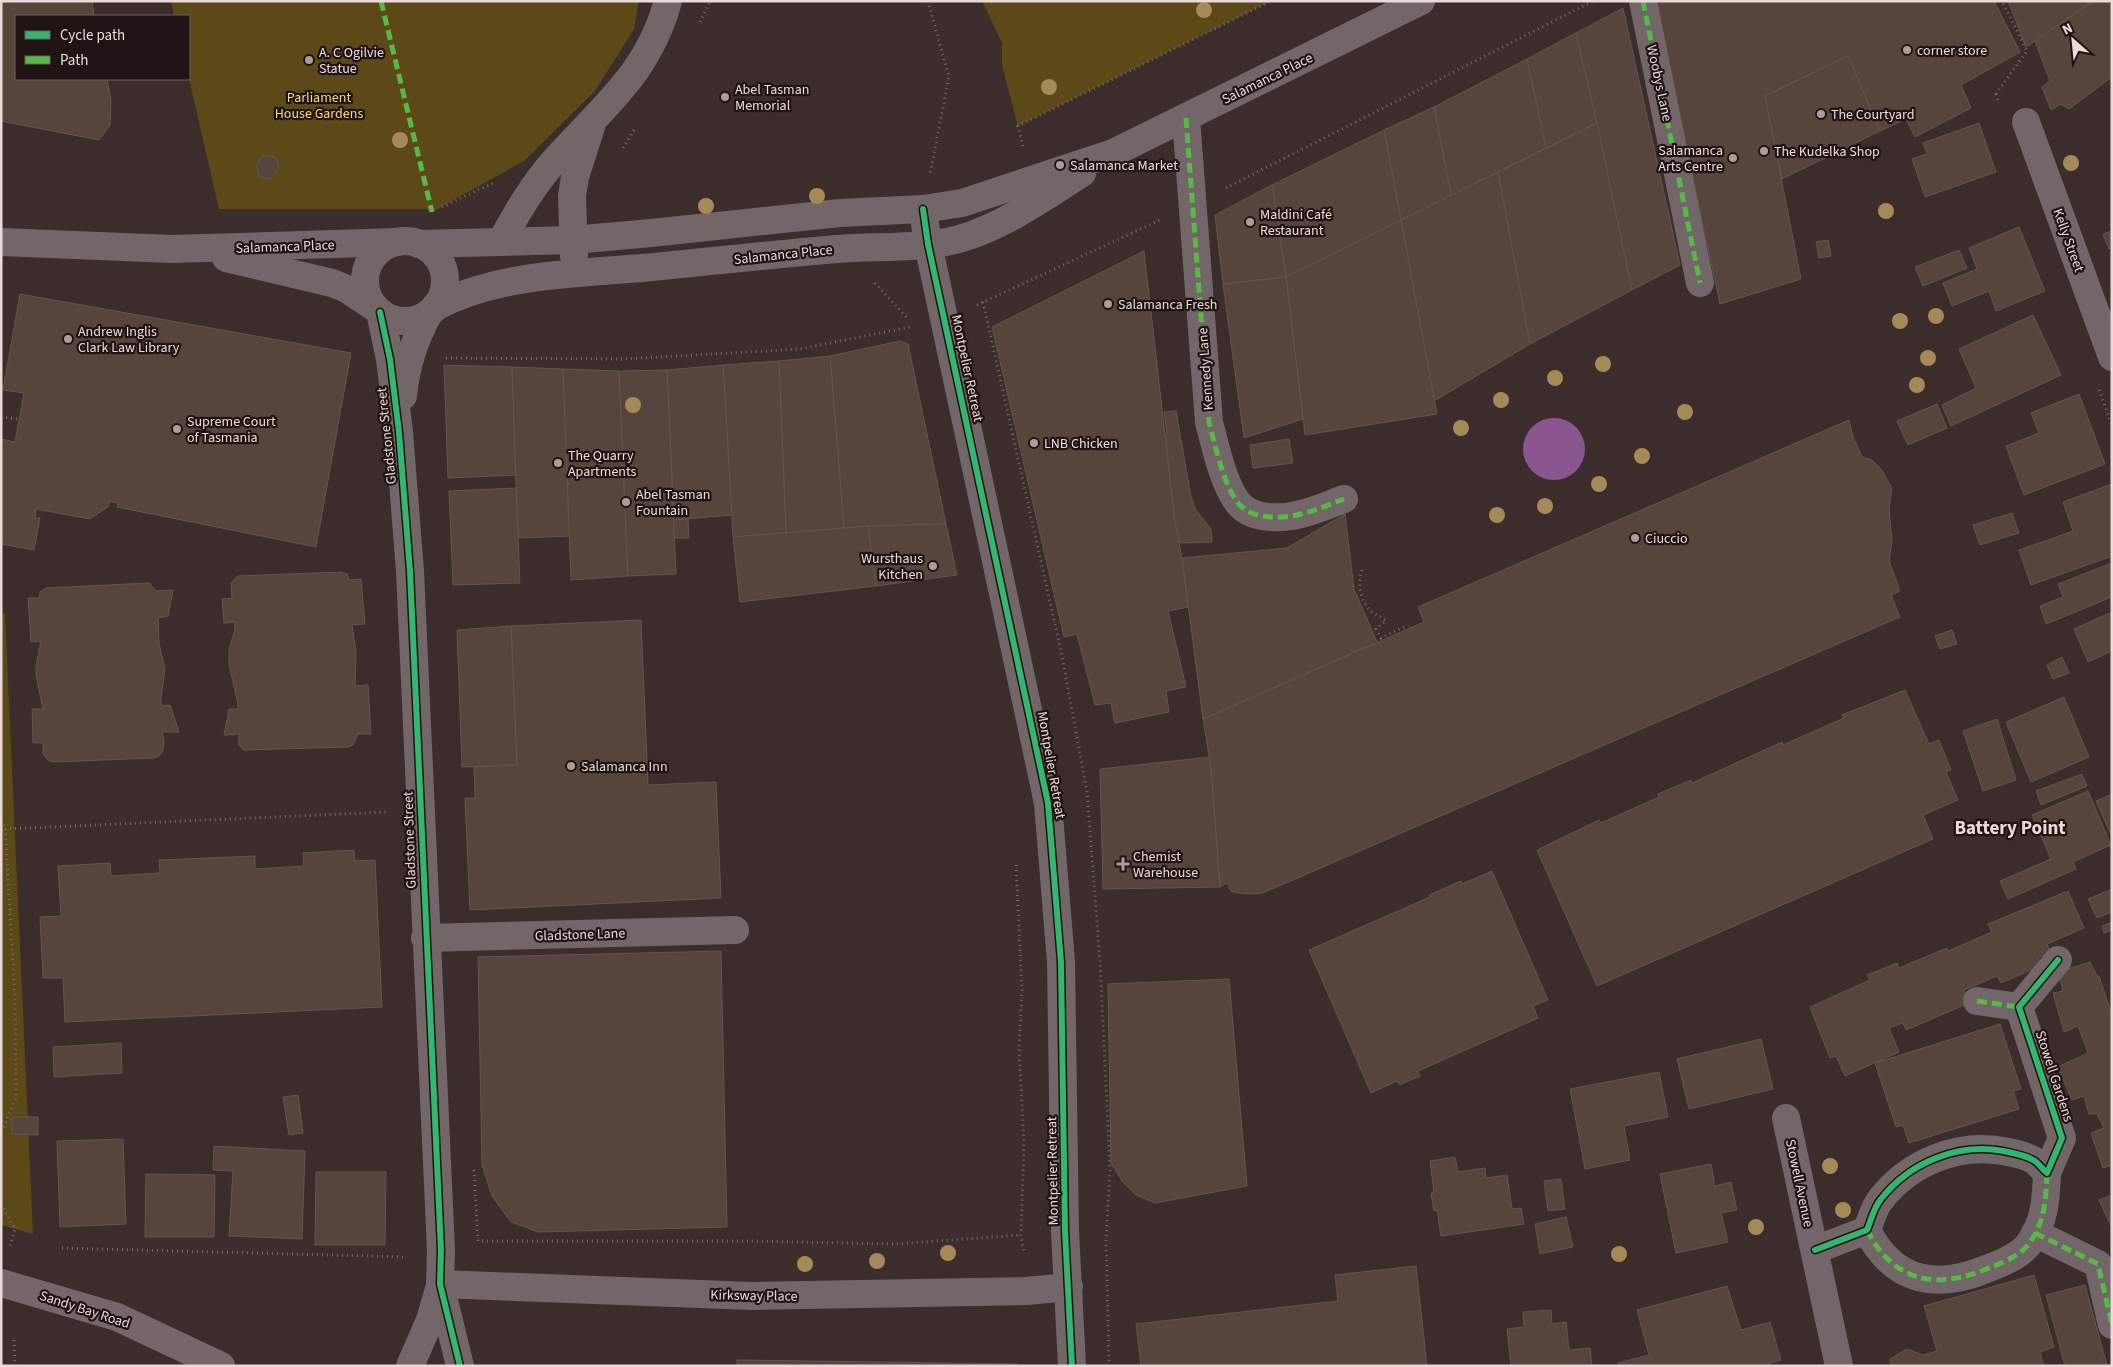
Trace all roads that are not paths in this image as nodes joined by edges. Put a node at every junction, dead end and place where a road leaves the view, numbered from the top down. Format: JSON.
{"nodes":[{"id":1,"x":668,"y":1,"type":"edge"},
{"id":2,"x":1421,"y":1,"type":"edge"},
{"id":3,"x":1643,"y":1,"type":"edge"},
{"id":4,"x":1186,"y":118,"type":"junction"},
{"id":5,"x":593,"y":121,"type":"junction"},
{"id":6,"x":2026,"y":122,"type":"road end"},
{"id":7,"x":1113,"y":153,"type":"junction"},
{"id":8,"x":923,"y":209,"type":"junction"},
{"id":9,"x":502,"y":240,"type":"junction"},
{"id":10,"x":573,"y":240,"type":"junction"},
{"id":11,"x":1,"y":242,"type":"edge"},
{"id":12,"x":408,"y":243,"type":"junction"},
{"id":13,"x":928,"y":244,"type":"junction"},
{"id":14,"x":172,"y":249,"type":"junction"},
{"id":15,"x":574,"y":273,"type":"junction"},
{"id":16,"x":1700,"y":283,"type":"dead end"},
{"id":17,"x":377,"y":310,"type":"junction"},
{"id":18,"x":432,"y":310,"type":"junction"},
{"id":19,"x":2112,"y":357,"type":"edge"},
{"id":20,"x":399,"y":432,"type":"junction"},
{"id":21,"x":1344,"y":499,"type":"dead end"},
{"id":22,"x":735,"y":930,"type":"dead end"},
{"id":23,"x":425,"y":938,"type":"junction"},
{"id":24,"x":2058,"y":960,"type":"dead end"},
{"id":25,"x":1978,"y":1001,"type":"dead end"},
{"id":26,"x":2018,"y":1007,"type":"junction"},
{"id":27,"x":1786,"y":1118,"type":"dead end"},
{"id":28,"x":2047,"y":1173,"type":"junction"},
{"id":29,"x":1867,"y":1230,"type":"junction"},
{"id":30,"x":2035,"y":1233,"type":"junction"},
{"id":31,"x":1814,"y":1250,"type":"junction"},
{"id":32,"x":4,"y":1271,"type":"edge"},
{"id":33,"x":440,"y":1284,"type":"junction"},
{"id":34,"x":1069,"y":1287,"type":"junction"},
{"id":35,"x":2112,"y":1325,"type":"edge"},
{"id":36,"x":221,"y":1366,"type":"edge"},
{"id":37,"x":410,"y":1366,"type":"edge"},
{"id":38,"x":460,"y":1366,"type":"edge"},
{"id":39,"x":1072,"y":1366,"type":"edge"},
{"id":40,"x":1839,"y":1366,"type":"edge"}],
"edges":[{"from":1,"to":5,"type":"street"},
{"from":2,"to":4,"type":"street","name":"Salamanca Place"},
{"from":3,"to":16,"type":"street","name":"Woobys Lane"},
{"from":4,"to":7,"type":"street","name":"Salamanca Place"},
{"from":4,"to":21,"type":"street","name":"Kennedy Lane"},
{"from":5,"to":9,"type":"street"},
{"from":5,"to":10,"type":"street"},
{"from":6,"to":19,"type":"street","name":"Kelly Street"},
{"from":7,"to":8,"type":"street","name":"Salamanca Place"},
{"from":7,"to":13,"type":"street","name":"Salamanca Place"},
{"from":8,"to":10,"type":"street","name":"Salamanca Place"},
{"from":8,"to":13,"type":"street","name":"Montpelier Retreat"},
{"from":9,"to":10,"type":"street","name":"Salamanca Place"},
{"from":9,"to":12,"type":"street","name":"Salamanca Place"},
{"from":10,"to":15,"type":"street"},
{"from":11,"to":14,"type":"street","name":"Salamanca Place"},
{"from":12,"to":14,"type":"street","name":"Salamanca Place"},
{"from":12,"to":17,"type":"street"},
{"from":12,"to":18,"type":"street"},
{"from":13,"to":15,"type":"street","name":"Salamanca Place"},
{"from":13,"to":34,"type":"street","name":"Montpelier Retreat"},
{"from":14,"to":17,"type":"street","name":"Salamanca Place"},
{"from":15,"to":18,"type":"street","name":"Salamanca Place"},
{"from":17,"to":18,"type":"street"},
{"from":17,"to":20,"type":"street","name":"Gladstone Street"},
{"from":18,"to":20,"type":"street","name":"Gladstone Street"},
{"from":20,"to":23,"type":"street","name":"Gladstone Street"},
{"from":22,"to":23,"type":"street","name":"Gladstone Lane"},
{"from":23,"to":33,"type":"street","name":"Gladstone Street"},
{"from":24,"to":26,"type":"street"},
{"from":25,"to":26,"type":"street"},
{"from":26,"to":28,"type":"street","name":"Stowell Gardens"},
{"from":27,"to":31,"type":"street","name":"Stowell Avenue"},
{"from":28,"to":29,"type":"street"},
{"from":28,"to":30,"type":"street","name":"Stowell Gardens"},
{"from":29,"to":30,"type":"street","name":"Stowell Gardens"},
{"from":29,"to":31,"type":"street"},
{"from":30,"to":35,"type":"street"},
{"from":31,"to":40,"type":"street","name":"Stowell Avenue"},
{"from":32,"to":36,"type":"main road","name":"Sandy Bay Road"},
{"from":33,"to":34,"type":"street","name":"Kirksway Place"},
{"from":33,"to":37,"type":"street","name":"Gladstone Street"},
{"from":33,"to":38,"type":"street","name":"Gladstone Street"},
{"from":34,"to":39,"type":"street","name":"Montpelier Retreat"}]}
